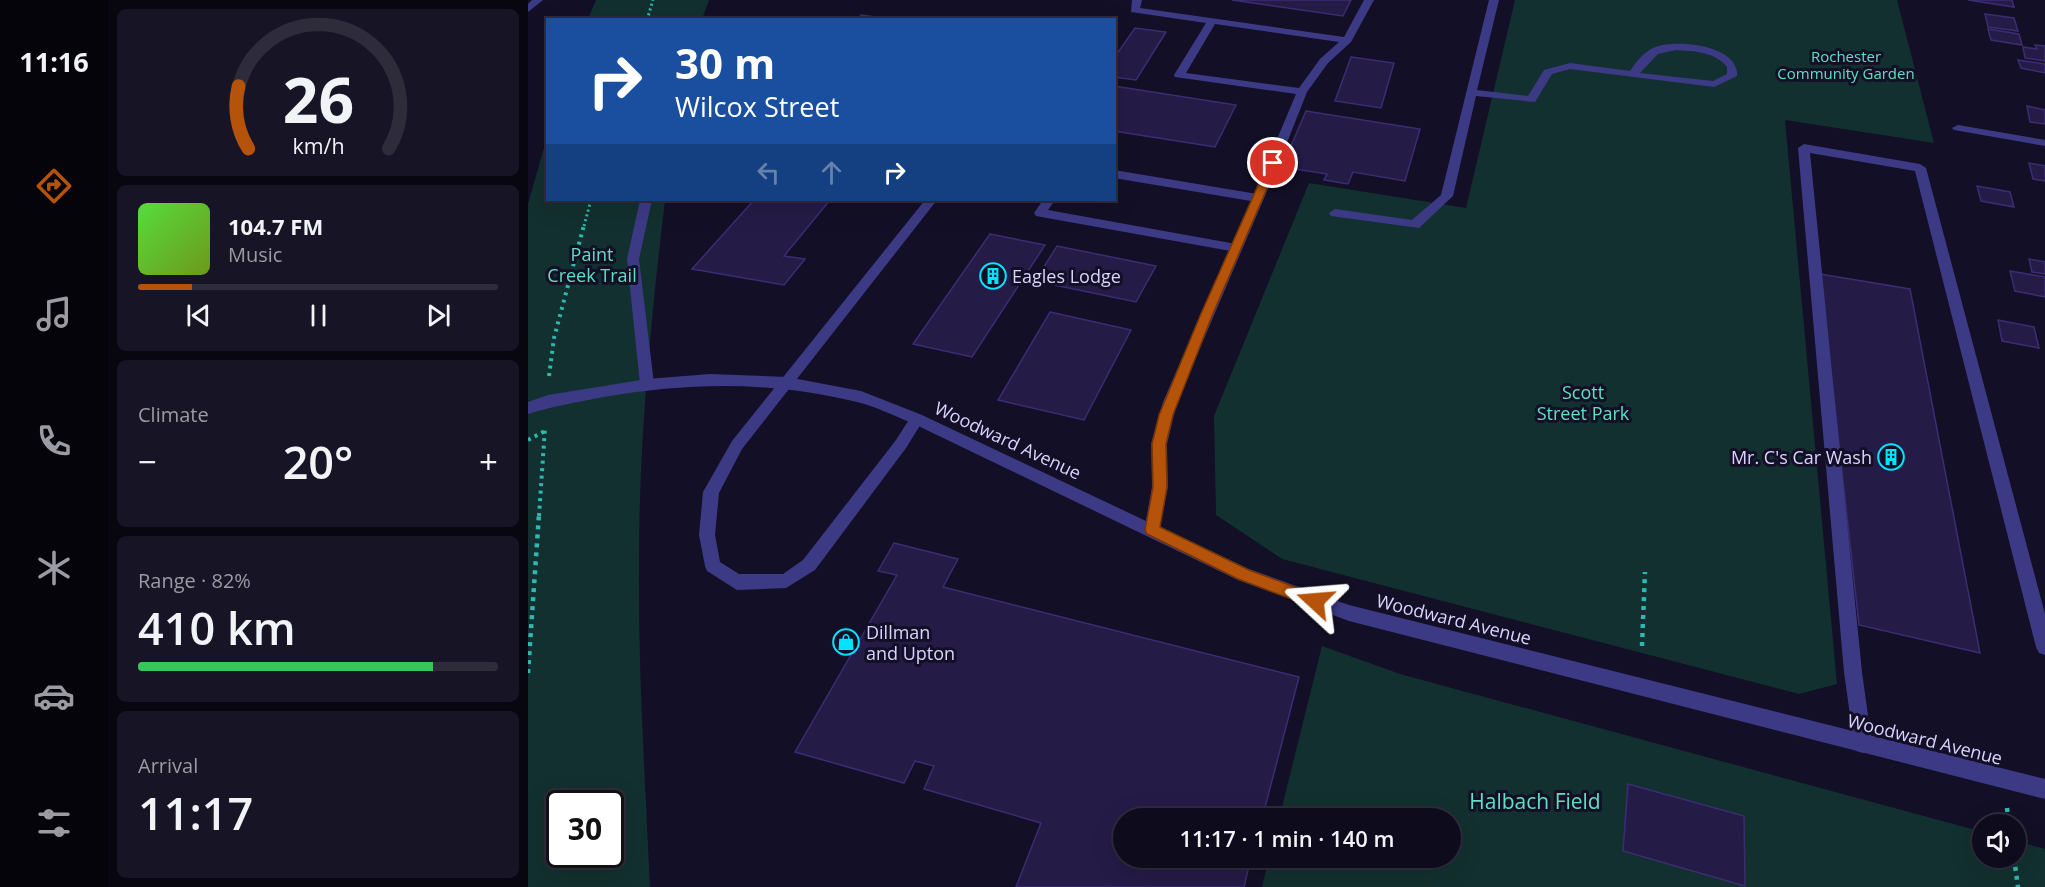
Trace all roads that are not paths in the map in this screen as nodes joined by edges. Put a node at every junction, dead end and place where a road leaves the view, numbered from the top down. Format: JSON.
{"nodes":[{"id":1,"x":538,"y":0,"type":"edge"},
{"id":2,"x":1137,"y":0,"type":"edge"},
{"id":3,"x":1368,"y":0,"type":"edge"},
{"id":4,"x":1494,"y":0,"type":"edge"},
{"id":5,"x":528,"y":9,"type":"edge"},
{"id":6,"x":1212,"y":21,"type":"junction"},
{"id":7,"x":1347,"y":40,"type":"junction"},
{"id":8,"x":1633,"y":75,"type":"junction"},
{"id":9,"x":1302,"y":92,"type":"junction"},
{"id":10,"x":1471,"y":92,"type":"junction"},
{"id":11,"x":1958,"y":128,"type":"dead end"},
{"id":12,"x":2045,"y":143,"type":"edge"},
{"id":13,"x":1116,"y":174,"type":"edge"},
{"id":14,"x":1257,"y":198,"type":"junction"},
{"id":15,"x":646,"y":201,"type":"edge"},
{"id":16,"x":930,"y":201,"type":"edge"},
{"id":17,"x":1048,"y":201,"type":"edge"},
{"id":18,"x":1335,"y":213,"type":"dead end"},
{"id":19,"x":1236,"y":248,"type":"junction"},
{"id":20,"x":787,"y":382,"type":"junction"},
{"id":21,"x":647,"y":384,"type":"junction"},
{"id":22,"x":528,"y":408,"type":"edge"},
{"id":23,"x":917,"y":418,"type":"junction"},
{"id":24,"x":1152,"y":530,"type":"junction"},
{"id":25,"x":2045,"y":647,"type":"edge"},
{"id":26,"x":1863,"y":744,"type":"junction"},
{"id":27,"x":2045,"y":789,"type":"edge"}],
"edges":[{"from":1,"to":5,"type":"street"},
{"from":2,"to":6,"type":"street"},
{"from":3,"to":7,"type":"street"},
{"from":4,"to":10,"type":"street"},
{"from":6,"to":7,"type":"street"},
{"from":6,"to":9,"type":"street"},
{"from":7,"to":9,"type":"street"},
{"from":8,"to":8,"type":"street"},
{"from":8,"to":10,"type":"street"},
{"from":9,"to":14,"type":"street"},
{"from":10,"to":18,"type":"street"},
{"from":11,"to":12,"type":"street"},
{"from":13,"to":14,"type":"street"},
{"from":14,"to":19,"type":"street"},
{"from":15,"to":21,"type":"street"},
{"from":16,"to":20,"type":"street"},
{"from":17,"to":19,"type":"street"},
{"from":19,"to":24,"type":"street"},
{"from":20,"to":21,"type":"street","name":"Woodward Avenue"},
{"from":20,"to":23,"type":"street","name":"Woodward Avenue"},
{"from":20,"to":23,"type":"street"},
{"from":21,"to":22,"type":"street","name":"Woodward Avenue"},
{"from":23,"to":24,"type":"street","name":"Woodward Avenue"},
{"from":24,"to":26,"type":"street","name":"Woodward Avenue"},
{"from":25,"to":26,"type":"street"},
{"from":26,"to":27,"type":"street","name":"Woodward Avenue"}]}
